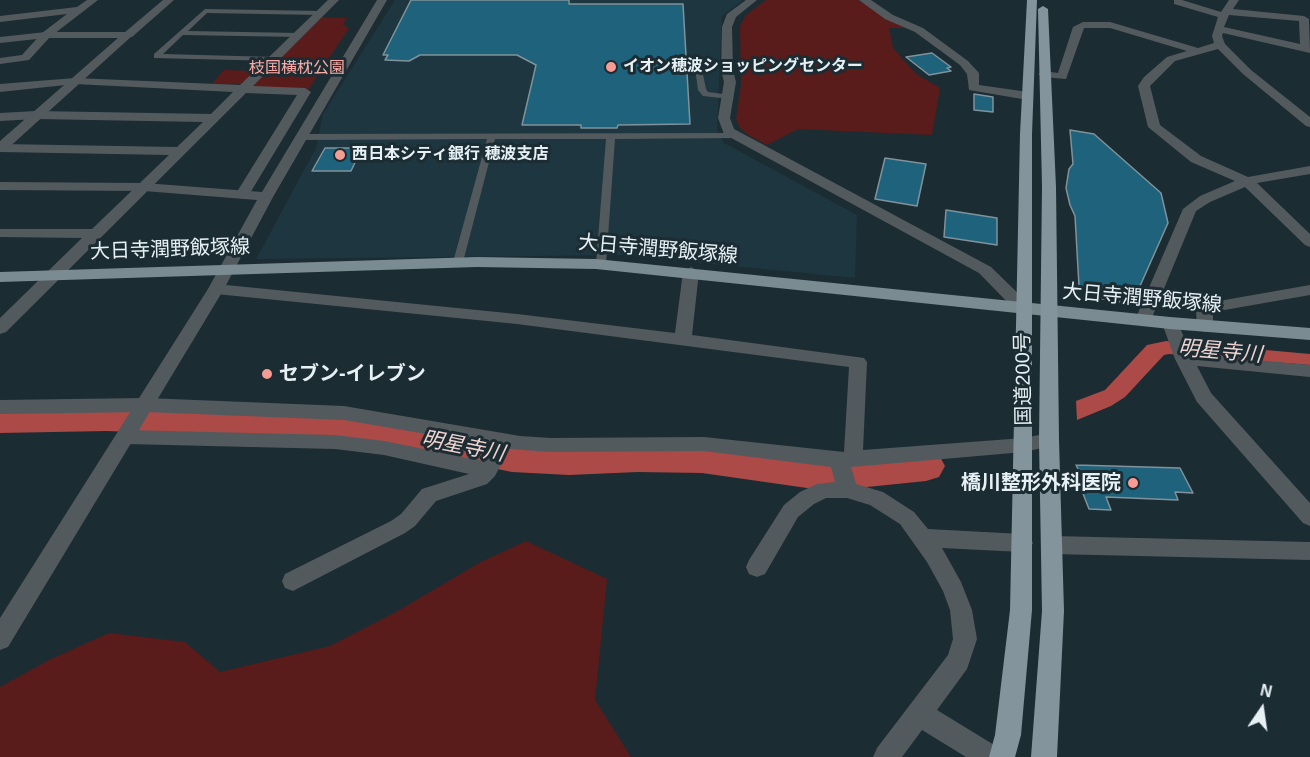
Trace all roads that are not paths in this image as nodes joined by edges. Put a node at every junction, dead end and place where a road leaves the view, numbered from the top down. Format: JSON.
{"nodes":[{"id":1,"x":93,"y":0,"type":"edge"},
{"id":2,"x":169,"y":0,"type":"edge"},
{"id":3,"x":334,"y":0,"type":"edge"},
{"id":4,"x":382,"y":0,"type":"edge"},
{"id":5,"x":752,"y":0,"type":"edge"},
{"id":6,"x":868,"y":0,"type":"edge"},
{"id":7,"x":1032,"y":0,"type":"edge"},
{"id":8,"x":1043,"y":0,"type":"edge"},
{"id":9,"x":1234,"y":0,"type":"edge"},
{"id":10,"x":1178,"y":2,"type":"dead end"},
{"id":11,"x":79,"y":10,"type":"junction"},
{"id":12,"x":321,"y":13,"type":"junction"},
{"id":13,"x":1225,"y":14,"type":"junction"},
{"id":14,"x":1307,"y":18,"type":"edge"},
{"id":15,"x":0,"y":19,"type":"edge"},
{"id":16,"x":1218,"y":29,"type":"junction"},
{"id":17,"x":182,"y":33,"type":"junction"},
{"id":18,"x":46,"y":35,"type":"junction"},
{"id":19,"x":128,"y":35,"type":"junction"},
{"id":20,"x":299,"y":35,"type":"junction"},
{"id":21,"x":0,"y":40,"type":"edge"},
{"id":22,"x":1220,"y":45,"type":"junction"},
{"id":23,"x":1308,"y":48,"type":"edge"},
{"id":24,"x":1197,"y":51,"type":"junction"},
{"id":25,"x":275,"y":59,"type":"junction"},
{"id":26,"x":0,"y":61,"type":"edge"},
{"id":27,"x":698,"y":70,"type":"dead end"},
{"id":28,"x":1044,"y":74,"type":"junction"},
{"id":29,"x":75,"y":81,"type":"junction"},
{"id":30,"x":0,"y":88,"type":"edge"},
{"id":31,"x":244,"y":89,"type":"junction"},
{"id":32,"x":1028,"y":96,"type":"junction"},
{"id":33,"x":728,"y":97,"type":"junction"},
{"id":34,"x":36,"y":115,"type":"junction"},
{"id":35,"x":0,"y":117,"type":"edge"},
{"id":36,"x":215,"y":118,"type":"junction"},
{"id":37,"x":1310,"y":123,"type":"edge"},
{"id":38,"x":611,"y":135,"type":"junction"},
{"id":39,"x":492,"y":136,"type":"junction"},
{"id":40,"x":735,"y":136,"type":"junction"},
{"id":41,"x":302,"y":137,"type":"junction"},
{"id":42,"x":0,"y":148,"type":"edge"},
{"id":43,"x":180,"y":151,"type":"junction"},
{"id":44,"x":1310,"y":170,"type":"edge"},
{"id":45,"x":1247,"y":181,"type":"junction"},
{"id":46,"x":0,"y":186,"type":"edge"},
{"id":47,"x":144,"y":187,"type":"junction"},
{"id":48,"x":242,"y":195,"type":"junction"},
{"id":49,"x":266,"y":197,"type":"junction"},
{"id":50,"x":0,"y":233,"type":"edge"},
{"id":51,"x":96,"y":234,"type":"junction"},
{"id":52,"x":1310,"y":242,"type":"edge"},
{"id":53,"x":458,"y":262,"type":"junction"},
{"id":54,"x":601,"y":264,"type":"junction"},
{"id":55,"x":226,"y":269,"type":"junction"},
{"id":56,"x":691,"y":272,"type":"junction"},
{"id":57,"x":55,"y":275,"type":"junction"},
{"id":58,"x":0,"y":277,"type":"edge"},
{"id":59,"x":216,"y":289,"type":"junction"},
{"id":60,"x":1310,"y":290,"type":"edge"},
{"id":61,"x":1023,"y":308,"type":"junction"},
{"id":62,"x":1050,"y":311,"type":"junction"},
{"id":63,"x":1143,"y":320,"type":"junction"},
{"id":64,"x":1205,"y":326,"type":"junction"},
{"id":65,"x":0,"y":328,"type":"edge"},
{"id":66,"x":1172,"y":330,"type":"junction"},
{"id":67,"x":1310,"y":334,"type":"edge"},
{"id":68,"x":683,"y":340,"type":"junction"},
{"id":69,"x":1183,"y":357,"type":"junction"},
{"id":70,"x":1310,"y":371,"type":"edge"},
{"id":71,"x":0,"y":407,"type":"edge"},
{"id":72,"x":136,"y":421,"type":"junction"},
{"id":73,"x":1049,"y":440,"type":"junction"},
{"id":74,"x":502,"y":442,"type":"junction"},
{"id":75,"x":1024,"y":445,"type":"junction"},
{"id":76,"x":490,"y":466,"type":"junction"},
{"id":77,"x":845,"y":472,"type":"junction"},
{"id":78,"x":1310,"y":517,"type":"edge"},
{"id":79,"x":922,"y":538,"type":"junction"},
{"id":80,"x":1022,"y":543,"type":"junction"},
{"id":81,"x":1053,"y":545,"type":"junction"},
{"id":82,"x":1310,"y":551,"type":"edge"},
{"id":83,"x":757,"y":567,"type":"dead end"},
{"id":84,"x":293,"y":581,"type":"dead end"},
{"id":85,"x":0,"y":639,"type":"edge"},
{"id":86,"x":920,"y":714,"type":"junction"},
{"id":87,"x":885,"y":757,"type":"edge"},
{"id":88,"x":990,"y":757,"type":"edge"},
{"id":89,"x":1002,"y":757,"type":"edge"},
{"id":90,"x":1044,"y":757,"type":"edge"}],
"edges":[{"from":1,"to":11,"type":"street"},
{"from":2,"to":19,"type":"street"},
{"from":3,"to":12,"type":"street"},
{"from":4,"to":41,"type":"street"},
{"from":5,"to":33,"type":"street"},
{"from":6,"to":32,"type":"street"},
{"from":7,"to":32,"type":"highway","name":"国道200号"},
{"from":8,"to":28,"type":"highway","name":"国道200号"},
{"from":9,"to":13,"type":"street"},
{"from":10,"to":13,"type":"street"},
{"from":11,"to":15,"type":"street"},
{"from":11,"to":18,"type":"street"},
{"from":12,"to":17,"type":"lane"},
{"from":12,"to":20,"type":"street"},
{"from":13,"to":14,"type":"street"},
{"from":13,"to":16,"type":"street"},
{"from":14,"to":23,"type":"street"},
{"from":16,"to":22,"type":"street"},
{"from":16,"to":23,"type":"street"},
{"from":17,"to":20,"type":"lane"},
{"from":17,"to":25,"type":"lane"},
{"from":18,"to":19,"type":"street"},
{"from":18,"to":21,"type":"street"},
{"from":18,"to":26,"type":"street"},
{"from":19,"to":29,"type":"street"},
{"from":20,"to":25,"type":"street"},
{"from":22,"to":24,"type":"street"},
{"from":22,"to":37,"type":"street"},
{"from":24,"to":28,"type":"street"},
{"from":24,"to":45,"type":"street"},
{"from":25,"to":31,"type":"street"},
{"from":27,"to":33,"type":"lane"},
{"from":28,"to":62,"type":"highway","name":"国道200号"},
{"from":29,"to":30,"type":"street"},
{"from":29,"to":31,"type":"street"},
{"from":29,"to":34,"type":"street"},
{"from":31,"to":36,"type":"street"},
{"from":31,"to":48,"type":"street"},
{"from":32,"to":61,"type":"highway","name":"国道200号"},
{"from":33,"to":40,"type":"street"},
{"from":34,"to":35,"type":"street"},
{"from":34,"to":36,"type":"street"},
{"from":34,"to":42,"type":"street"},
{"from":36,"to":43,"type":"street"},
{"from":38,"to":39,"type":"lane"},
{"from":38,"to":40,"type":"lane"},
{"from":38,"to":54,"type":"lane"},
{"from":39,"to":41,"type":"lane"},
{"from":39,"to":53,"type":"lane"},
{"from":40,"to":61,"type":"street"},
{"from":41,"to":49,"type":"street"},
{"from":42,"to":43,"type":"street"},
{"from":43,"to":47,"type":"street"},
{"from":44,"to":45,"type":"street"},
{"from":45,"to":52,"type":"street"},
{"from":45,"to":63,"type":"street"},
{"from":46,"to":47,"type":"street"},
{"from":47,"to":48,"type":"street"},
{"from":47,"to":51,"type":"street"},
{"from":48,"to":49,"type":"street"},
{"from":49,"to":55,"type":"street"},
{"from":50,"to":51,"type":"street"},
{"from":51,"to":57,"type":"street"},
{"from":53,"to":54,"type":"main road","name":"大日寺潤野飯塚線"},
{"from":53,"to":55,"type":"main road","name":"大日寺潤野飯塚線"},
{"from":54,"to":56,"type":"main road","name":"大日寺潤野飯塚線"},
{"from":55,"to":57,"type":"main road","name":"大日寺潤野飯塚線"},
{"from":55,"to":59,"type":"street"},
{"from":56,"to":61,"type":"main road","name":"大日寺潤野飯塚線"},
{"from":56,"to":68,"type":"street"},
{"from":57,"to":58,"type":"main road","name":"大日寺潤野飯塚線"},
{"from":57,"to":65,"type":"street"},
{"from":59,"to":68,"type":"street"},
{"from":59,"to":72,"type":"street"},
{"from":60,"to":64,"type":"street"},
{"from":61,"to":62,"type":"main road","name":"大日寺潤野飯塚線"},
{"from":61,"to":75,"type":"highway","name":"国道200号"},
{"from":62,"to":63,"type":"main road","name":"大日寺潤野飯塚線"},
{"from":62,"to":73,"type":"highway","name":"国道200号"},
{"from":63,"to":66,"type":"main road","name":"大日寺潤野飯塚線"},
{"from":64,"to":66,"type":"main road","name":"大日寺潤野飯塚線"},
{"from":64,"to":67,"type":"main road","name":"大日寺潤野飯塚線"},
{"from":66,"to":69,"type":"street"},
{"from":68,"to":77,"type":"street"},
{"from":69,"to":70,"type":"street"},
{"from":69,"to":78,"type":"street"},
{"from":71,"to":72,"type":"street"},
{"from":72,"to":74,"type":"street"},
{"from":72,"to":76,"type":"street"},
{"from":72,"to":85,"type":"street"},
{"from":73,"to":75,"type":"street"},
{"from":73,"to":81,"type":"highway","name":"国道200号"},
{"from":74,"to":76,"type":"street"},
{"from":74,"to":77,"type":"street"},
{"from":75,"to":77,"type":"street"},
{"from":75,"to":80,"type":"highway","name":"国道200号"},
{"from":76,"to":84,"type":"street"},
{"from":77,"to":79,"type":"street"},
{"from":77,"to":83,"type":"street"},
{"from":79,"to":80,"type":"street"},
{"from":79,"to":86,"type":"street"},
{"from":80,"to":89,"type":"highway","name":"国道200号"},
{"from":81,"to":82,"type":"street"},
{"from":81,"to":90,"type":"highway","name":"国道200号"},
{"from":86,"to":87,"type":"street"},
{"from":86,"to":88,"type":"street"}]}
